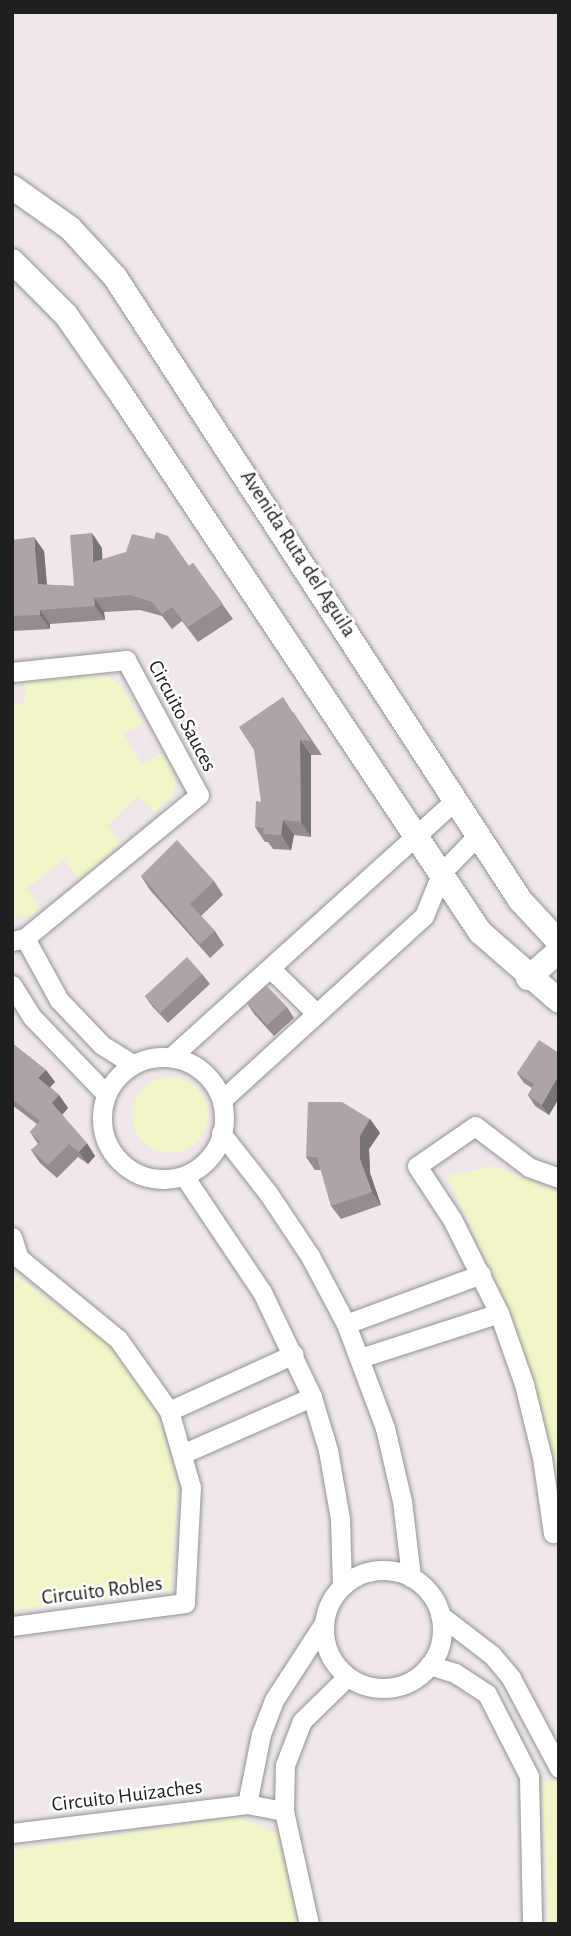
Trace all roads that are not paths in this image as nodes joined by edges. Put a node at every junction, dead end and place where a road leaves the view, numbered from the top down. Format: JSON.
{"nodes":[{"id":1,"x":12,"y":187,"type":"edge"},
{"id":2,"x":12,"y":261,"type":"edge"},
{"id":3,"x":12,"y":672,"type":"edge"},
{"id":4,"x":457,"y":799,"type":"junction"},
{"id":5,"x":415,"y":834,"type":"junction"},
{"id":6,"x":479,"y":834,"type":"junction"},
{"id":7,"x":442,"y":872,"type":"junction"},
{"id":8,"x":19,"y":939,"type":"edge"},
{"id":9,"x":559,"y":942,"type":"edge"},
{"id":10,"x":559,"y":951,"type":"edge"},
{"id":11,"x":270,"y":968,"type":"junction"},
{"id":12,"x":528,"y":978,"type":"junction"},
{"id":13,"x":12,"y":985,"type":"edge"},
{"id":14,"x":60,"y":1000,"type":"junction"},
{"id":15,"x":559,"y":1001,"type":"edge"},
{"id":16,"x":316,"y":1013,"type":"junction"},
{"id":17,"x":32,"y":1017,"type":"junction"},
{"id":18,"x":171,"y":1057,"type":"junction"},
{"id":19,"x":132,"y":1064,"type":"junction"},
{"id":20,"x":106,"y":1094,"type":"junction"},
{"id":21,"x":224,"y":1098,"type":"junction"},
{"id":22,"x":221,"y":1133,"type":"junction"},
{"id":23,"x":184,"y":1176,"type":"junction"},
{"id":24,"x":559,"y":1178,"type":"edge"},
{"id":25,"x":12,"y":1237,"type":"edge"},
{"id":26,"x":481,"y":1274,"type":"junction"},
{"id":27,"x":499,"y":1313,"type":"junction"},
{"id":28,"x":345,"y":1324,"type":"junction"},
{"id":29,"x":294,"y":1354,"type":"junction"},
{"id":30,"x":360,"y":1358,"type":"junction"},
{"id":31,"x":312,"y":1397,"type":"junction"},
{"id":32,"x":169,"y":1411,"type":"junction"},
{"id":33,"x":182,"y":1454,"type":"junction"},
{"id":34,"x":559,"y":1532,"type":"edge"},
{"id":35,"x":411,"y":1577,"type":"junction"},
{"id":36,"x":342,"y":1586,"type":"junction"},
{"id":37,"x":440,"y":1615,"type":"junction"},
{"id":38,"x":324,"y":1623,"type":"junction"},
{"id":39,"x":12,"y":1626,"type":"edge"},
{"id":40,"x":429,"y":1665,"type":"junction"},
{"id":41,"x":347,"y":1677,"type":"junction"},
{"id":42,"x":511,"y":1678,"type":"junction"},
{"id":43,"x":487,"y":1694,"type":"junction"},
{"id":44,"x":274,"y":1700,"type":"junction"},
{"id":45,"x":302,"y":1721,"type":"junction"},
{"id":46,"x":559,"y":1768,"type":"edge"},
{"id":47,"x":529,"y":1776,"type":"junction"},
{"id":48,"x":247,"y":1804,"type":"junction"},
{"id":49,"x":284,"y":1811,"type":"junction"},
{"id":50,"x":12,"y":1833,"type":"edge"},
{"id":51,"x":309,"y":1924,"type":"edge"},
{"id":52,"x":532,"y":1924,"type":"edge"}],
"edges":[{"from":1,"to":4,"type":"street","name":"Avenida Ruta del Aguila"},
{"from":2,"to":5,"type":"street"},
{"from":3,"to":8,"type":"street","name":"Circuito Sauces"},
{"from":4,"to":5,"type":"street"},
{"from":4,"to":6,"type":"street","name":"Avenida Ruta del Aguila"},
{"from":5,"to":7,"type":"street"},
{"from":5,"to":11,"type":"street"},
{"from":6,"to":7,"type":"street"},
{"from":6,"to":9,"type":"street","name":"Avenida Ruta del Aguila"},
{"from":7,"to":12,"type":"street"},
{"from":7,"to":16,"type":"street"},
{"from":8,"to":14,"type":"street"},
{"from":10,"to":12,"type":"street"},
{"from":11,"to":16,"type":"street"},
{"from":11,"to":18,"type":"street"},
{"from":12,"to":15,"type":"street"},
{"from":13,"to":17,"type":"street"},
{"from":14,"to":17,"type":"street"},
{"from":14,"to":19,"type":"street"},
{"from":16,"to":21,"type":"street"},
{"from":17,"to":20,"type":"street"},
{"from":18,"to":19,"type":"street"},
{"from":18,"to":21,"type":"street"},
{"from":19,"to":20,"type":"street"},
{"from":20,"to":23,"type":"street"},
{"from":21,"to":22,"type":"street"},
{"from":22,"to":23,"type":"street"},
{"from":22,"to":28,"type":"street"},
{"from":23,"to":29,"type":"street"},
{"from":24,"to":26,"type":"street"},
{"from":25,"to":32,"type":"street","name":"Circuito Robles"},
{"from":26,"to":27,"type":"street"},
{"from":26,"to":28,"type":"street"},
{"from":27,"to":30,"type":"street"},
{"from":27,"to":34,"type":"street"},
{"from":28,"to":30,"type":"street"},
{"from":29,"to":31,"type":"street"},
{"from":29,"to":32,"type":"street"},
{"from":30,"to":35,"type":"street"},
{"from":31,"to":33,"type":"street"},
{"from":31,"to":36,"type":"street"},
{"from":32,"to":33,"type":"street","name":"Circuito Robles"},
{"from":33,"to":39,"type":"street","name":"Circuito Robles"},
{"from":35,"to":36,"type":"street"},
{"from":35,"to":37,"type":"street"},
{"from":36,"to":38,"type":"street"},
{"from":37,"to":40,"type":"street"},
{"from":37,"to":42,"type":"street"},
{"from":38,"to":41,"type":"street"},
{"from":38,"to":44,"type":"street"},
{"from":40,"to":41,"type":"street"},
{"from":40,"to":43,"type":"street"},
{"from":41,"to":45,"type":"street"},
{"from":42,"to":43,"type":"street"},
{"from":42,"to":46,"type":"street"},
{"from":43,"to":47,"type":"street"},
{"from":44,"to":45,"type":"street"},
{"from":44,"to":48,"type":"street"},
{"from":45,"to":49,"type":"street"},
{"from":46,"to":47,"type":"street"},
{"from":47,"to":52,"type":"street"},
{"from":48,"to":49,"type":"street","name":"Circuito Huizaches"},
{"from":48,"to":50,"type":"street","name":"Circuito Huizaches"},
{"from":49,"to":51,"type":"street"}]}
